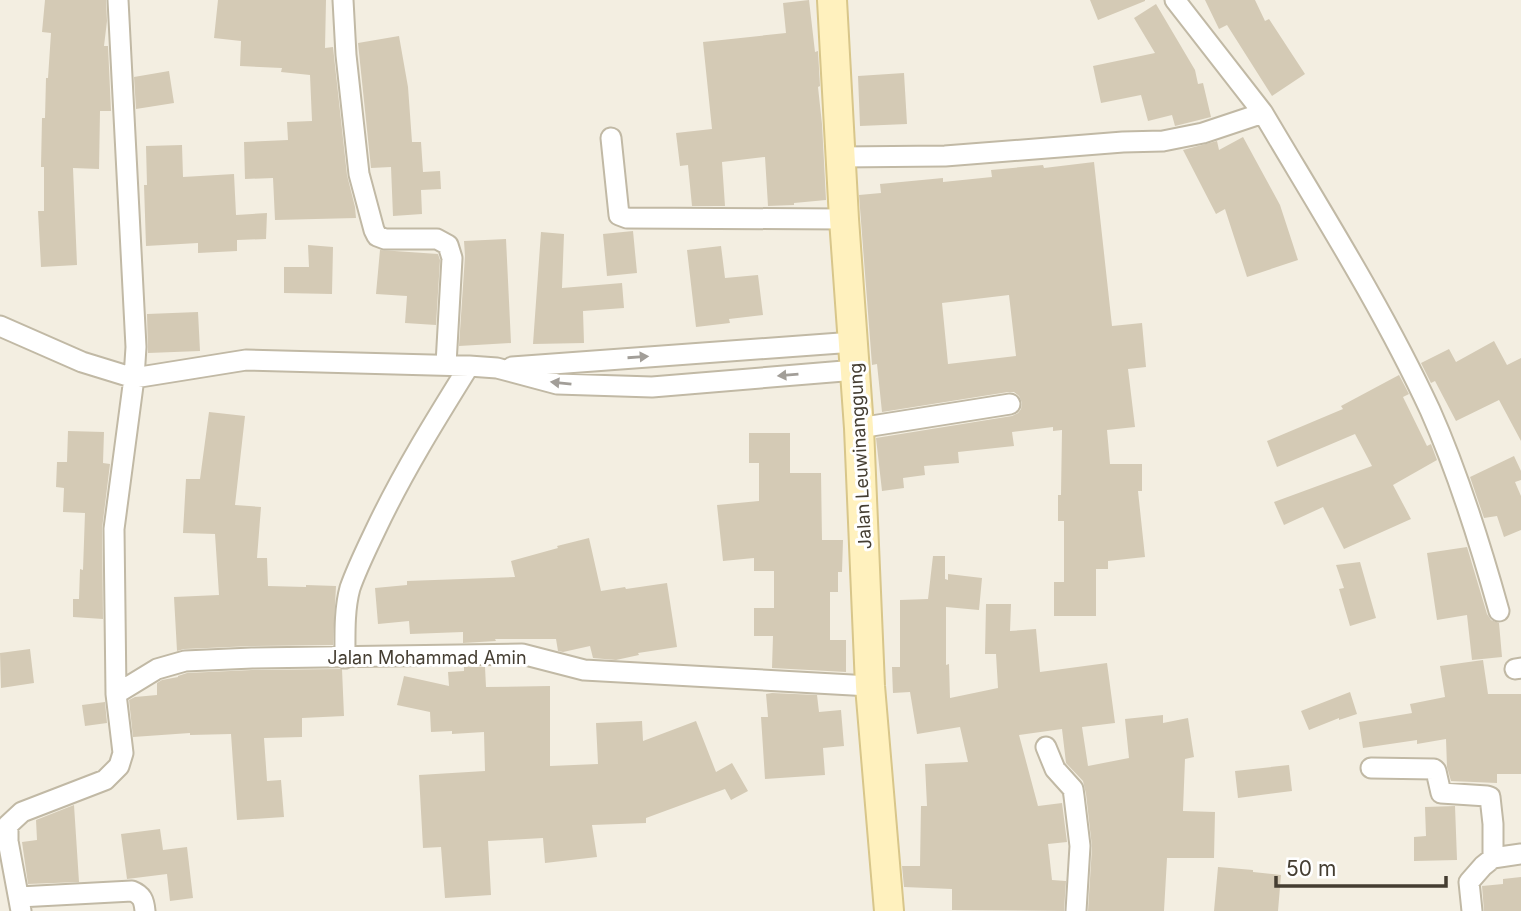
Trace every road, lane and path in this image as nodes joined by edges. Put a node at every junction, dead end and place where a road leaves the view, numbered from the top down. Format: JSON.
{"nodes":[{"id":1,"x":118,"y":0,"type":"edge"},
{"id":2,"x":343,"y":0,"type":"edge"},
{"id":3,"x":832,"y":0,"type":"edge"},
{"id":4,"x":1175,"y":0,"type":"edge"},
{"id":5,"x":1263,"y":113,"type":"junction"},
{"id":6,"x":611,"y":138,"type":"dead end"},
{"id":7,"x":840,"y":157,"type":"junction"},
{"id":8,"x":844,"y":219,"type":"junction"},
{"id":9,"x":0,"y":326,"type":"edge"},
{"id":10,"x":855,"y":356,"type":"junction"},
{"id":11,"x":446,"y":364,"type":"junction"},
{"id":12,"x":469,"y":366,"type":"junction"},
{"id":13,"x":497,"y":368,"type":"junction"},
{"id":14,"x":134,"y":378,"type":"junction"},
{"id":15,"x":1010,"y":404,"type":"dead end"},
{"id":16,"x":859,"y":428,"type":"junction"},
{"id":17,"x":1499,"y":611,"type":"dead end"},
{"id":18,"x":345,"y":658,"type":"junction"},
{"id":19,"x":870,"y":686,"type":"junction"},
{"id":20,"x":116,"y":694,"type":"junction"},
{"id":21,"x":1046,"y":747,"type":"dead end"},
{"id":22,"x":1371,"y":768,"type":"dead end"},
{"id":23,"x":1521,"y":854,"type":"edge"},
{"id":24,"x":1493,"y":858,"type":"junction"},
{"id":25,"x":20,"y":904,"type":"edge"},
{"id":26,"x":145,"y":911,"type":"edge"},
{"id":27,"x":889,"y":911,"type":"edge"},
{"id":28,"x":1076,"y":911,"type":"edge"},
{"id":29,"x":1472,"y":911,"type":"edge"}],
"edges":[{"from":1,"to":14,"type":"street"},
{"from":2,"to":11,"type":"street"},
{"from":3,"to":7,"type":"main road","name":"Jalan Leuwinanggung"},
{"from":4,"to":5,"type":"street"},
{"from":5,"to":7,"type":"street"},
{"from":5,"to":17,"type":"street"},
{"from":6,"to":8,"type":"street"},
{"from":7,"to":8,"type":"main road","name":"Jalan Leuwinanggung"},
{"from":8,"to":10,"type":"main road","name":"Jalan Leuwinanggung"},
{"from":9,"to":14,"type":"street"},
{"from":13,"to":10,"type":"street","one_way":true},
{"from":10,"to":13,"type":"street","one_way":true},
{"from":10,"to":16,"type":"main road","name":"Jalan Leuwinanggung"},
{"from":11,"to":12,"type":"street"},
{"from":11,"to":14,"type":"street"},
{"from":12,"to":13,"type":"street"},
{"from":12,"to":18,"type":"street"},
{"from":14,"to":20,"type":"street"},
{"from":15,"to":16,"type":"street"},
{"from":16,"to":19,"type":"main road","name":"Jalan Leuwinanggung"},
{"from":18,"to":19,"type":"street","name":"Jalan Mohammad Amin"},
{"from":18,"to":20,"type":"street","name":"Jalan Mohammad Amin"},
{"from":19,"to":27,"type":"main road","name":"Jalan Leuwinanggung"},
{"from":20,"to":25,"type":"street"},
{"from":21,"to":28,"type":"street"},
{"from":22,"to":24,"type":"street"},
{"from":23,"to":24,"type":"street"},
{"from":24,"to":29,"type":"street"},
{"from":25,"to":26,"type":"street"}]}
